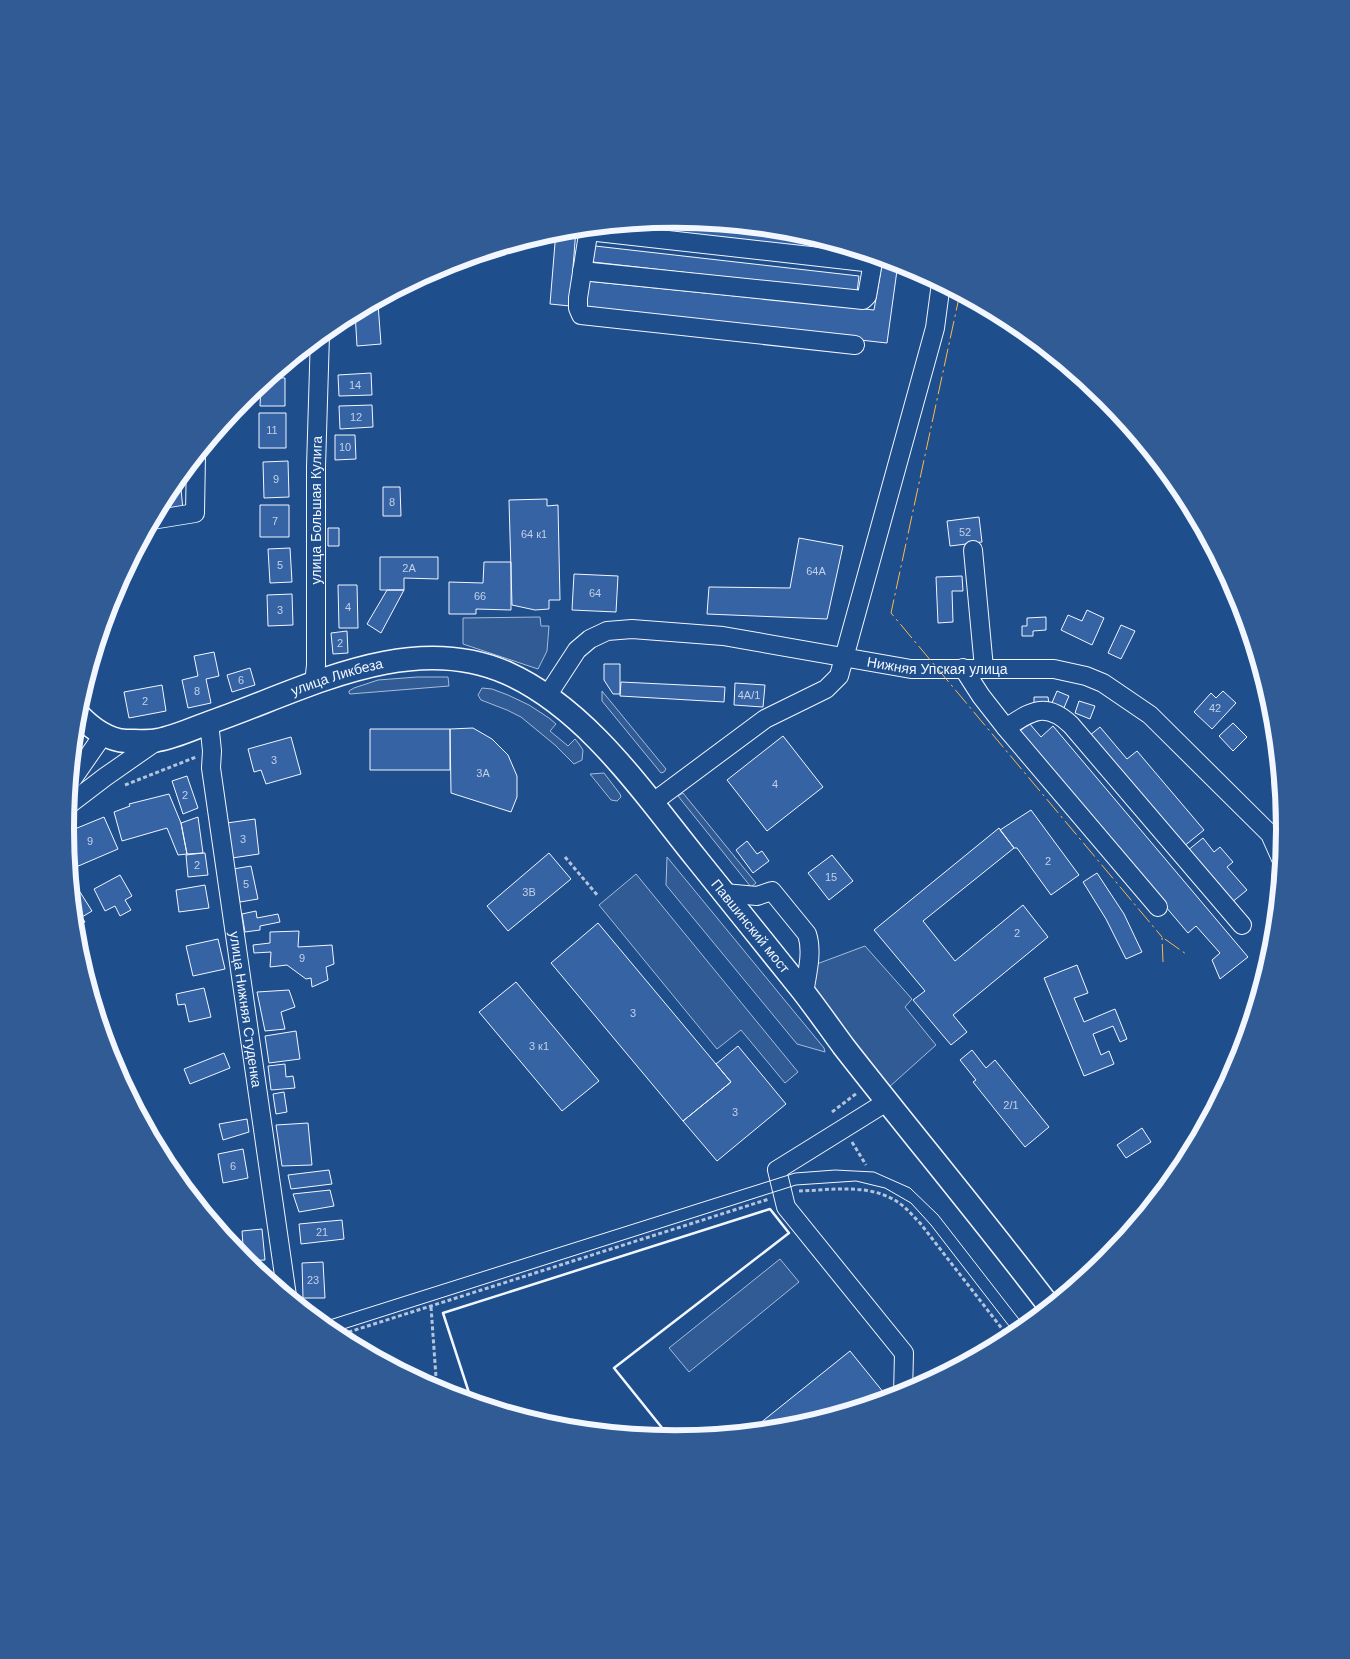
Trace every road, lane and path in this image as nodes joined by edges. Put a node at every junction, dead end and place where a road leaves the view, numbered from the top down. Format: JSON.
{"nodes":[{"id":1,"x":614,"y":232,"type":"edge"},
{"id":2,"x":587,"y":235,"type":"edge"},
{"id":3,"x":860,"y":258,"type":"edge"},
{"id":4,"x":873,"y":262,"type":"edge"},
{"id":5,"x":582,"y":271,"type":"junction"},
{"id":6,"x":940,"y":290,"type":"edge"},
{"id":7,"x":320,"y":345,"type":"edge"},
{"id":8,"x":855,"y":346,"type":"dead end"},
{"id":9,"x":196,"y":466,"type":"edge"},
{"id":10,"x":160,"y":519,"type":"edge"},
{"id":11,"x":973,"y":550,"type":"dead end"},
{"id":12,"x":845,"y":658,"type":"junction"},
{"id":13,"x":963,"y":668,"type":"junction"},
{"id":14,"x":984,"y":668,"type":"junction"},
{"id":15,"x":314,"y":684,"type":"junction"},
{"id":16,"x":547,"y":696,"type":"junction"},
{"id":17,"x":84,"y":720,"type":"edge"},
{"id":18,"x":209,"y":722,"type":"junction"},
{"id":19,"x":1006,"y":728,"type":"junction"},
{"id":20,"x":102,"y":735,"type":"junction"},
{"id":21,"x":158,"y":740,"type":"junction"},
{"id":22,"x":611,"y":754,"type":"joint"},
{"id":23,"x":201,"y":755,"type":"dead end"},
{"id":24,"x":77,"y":774,"type":"edge"},
{"id":25,"x":123,"y":786,"type":"dead end"},
{"id":26,"x":75,"y":800,"type":"edge"},
{"id":27,"x":652,"y":802,"type":"junction"},
{"id":28,"x":1276,"y":847,"type":"edge"},
{"id":29,"x":565,"y":857,"type":"dead end"},
{"id":30,"x":724,"y":893,"type":"junction"},
{"id":31,"x":598,"y":896,"type":"dead end"},
{"id":32,"x":1158,"y":907,"type":"dead end"},
{"id":33,"x":1242,"y":925,"type":"dead end"},
{"id":34,"x":804,"y":992,"type":"junction"},
{"id":35,"x":888,"y":1101,"type":"junction"},
{"id":36,"x":844,"y":1128,"type":"junction"},
{"id":37,"x":866,"y":1165,"type":"dead end"},
{"id":38,"x":782,"y":1195,"type":"junction"},
{"id":39,"x":286,"y":1288,"type":"edge"},
{"id":40,"x":1047,"y":1302,"type":"edge"},
{"id":41,"x":431,"y":1306,"type":"junction"},
{"id":42,"x":1004,"y":1332,"type":"edge"},
{"id":43,"x":347,"y":1333,"type":"edge"},
{"id":44,"x":436,"y":1381,"type":"edge"},
{"id":45,"x":903,"y":1386,"type":"edge"}],
"edges":[{"from":1,"to":3,"type":"street"},
{"from":2,"to":5,"type":"street"},
{"from":4,"to":5,"type":"street"},
{"from":5,"to":8,"type":"street"},
{"from":6,"to":12,"type":"street"},
{"from":7,"to":15,"type":"street","name":"улица Большая Кулига"},
{"from":9,"to":10,"type":"street"},
{"from":11,"to":14,"type":"street"},
{"from":12,"to":13,"type":"street","name":"Нижняя Упская улица"},
{"from":12,"to":16,"type":"street","name":"Нижняя Упская улица"},
{"from":12,"to":27,"type":"street"},
{"from":13,"to":14,"type":"street","name":"Нижняя Упская улица"},
{"from":13,"to":19,"type":"street"},
{"from":14,"to":28,"type":"street","name":"Нижняя Упская улица"},
{"from":15,"to":16,"type":"main road","name":"улица Ликбеза"},
{"from":15,"to":18,"type":"main road","name":"улица Ликбеза"},
{"from":16,"to":22,"type":"main road","name":"улица Ликбеза"},
{"from":17,"to":20,"type":"main road"},
{"from":18,"to":21,"type":"main road","name":"улица Ликбеза"},
{"from":18,"to":39,"type":"street","name":"улица Нижняя Cтуденкa"},
{"from":19,"to":32,"type":"street"},
{"from":19,"to":33,"type":"street"},
{"from":20,"to":21,"type":"main road","name":"улица Ликбеза"},
{"from":20,"to":24,"type":"street"},
{"from":21,"to":26,"type":"street"},
{"from":22,"to":27,"type":"main road","name":"Павшинский мост"},
{"from":23,"to":25,"type":"path"},
{"from":27,"to":30,"type":"main road","name":"Павшинский мост"},
{"from":29,"to":31,"type":"path"},
{"from":30,"to":34,"type":"main road","name":"Павшинский мост"},
{"from":30,"to":34,"type":"street"},
{"from":34,"to":35,"type":"main road","name":"Павшинский мост"},
{"from":35,"to":36,"type":"street"},
{"from":35,"to":40,"type":"main road","name":"Павшинский мост"},
{"from":36,"to":37,"type":"path"},
{"from":36,"to":38,"type":"street"},
{"from":38,"to":41,"type":"path"},
{"from":38,"to":42,"type":"path"},
{"from":38,"to":45,"type":"street"},
{"from":41,"to":43,"type":"path"},
{"from":41,"to":44,"type":"path"}]}
